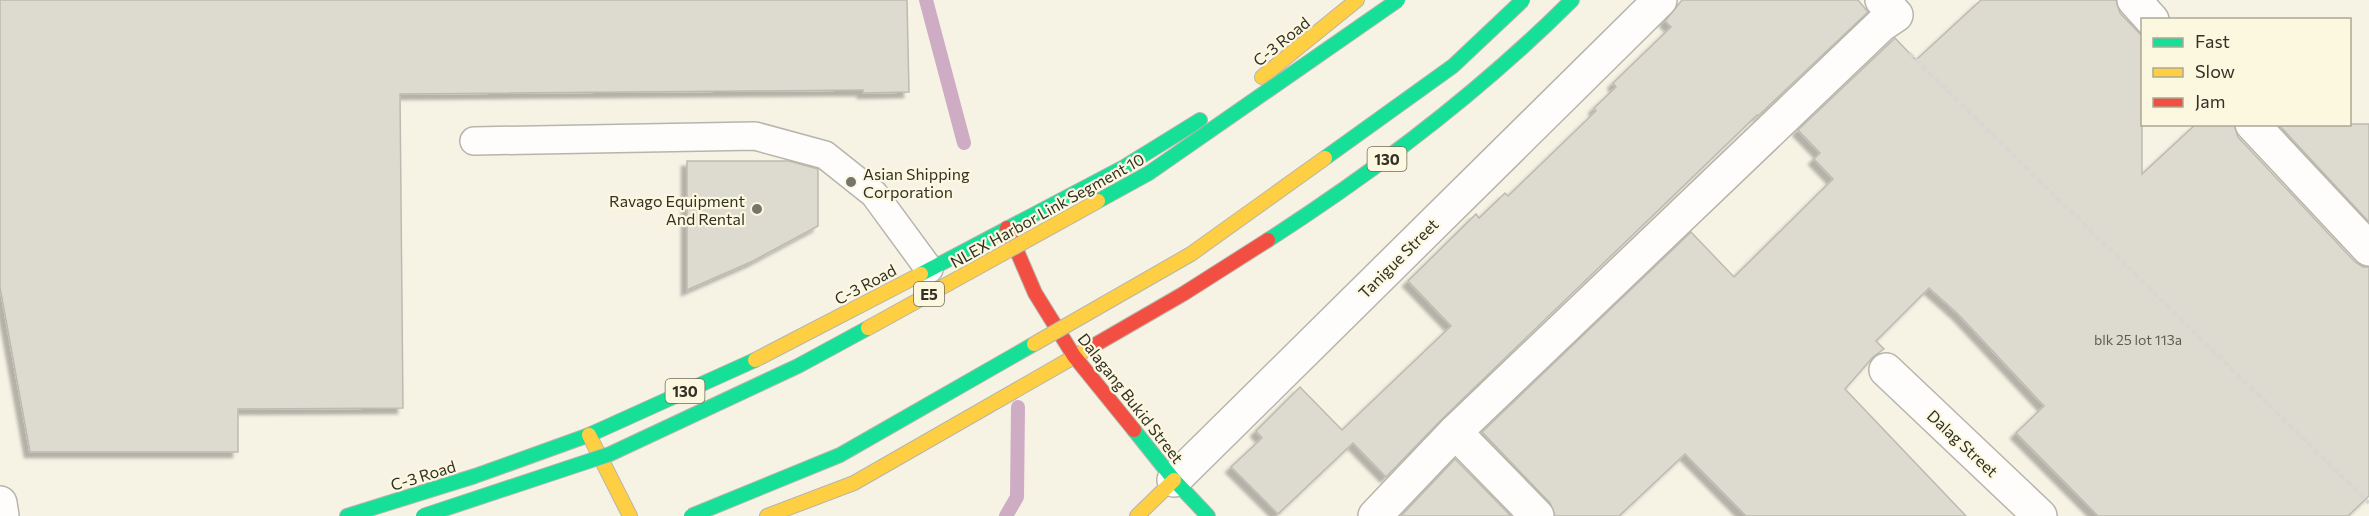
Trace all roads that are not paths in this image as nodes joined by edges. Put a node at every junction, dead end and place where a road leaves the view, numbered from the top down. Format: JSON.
{"nodes":[{"id":1,"x":1357,"y":0,"type":"edge"},
{"id":2,"x":1398,"y":0,"type":"edge"},
{"id":3,"x":1523,"y":0,"type":"edge"},
{"id":4,"x":1572,"y":0,"type":"edge"},
{"id":5,"x":1660,"y":0,"type":"edge"},
{"id":6,"x":2134,"y":0,"type":"edge"},
{"id":7,"x":1881,"y":13,"type":"edge"},
{"id":8,"x":2150,"y":18,"type":"edge"},
{"id":9,"x":2254,"y":126,"type":"edge"},
{"id":10,"x":474,"y":141,"type":"dead end"},
{"id":11,"x":1007,"y":228,"type":"junction"},
{"id":12,"x":2369,"y":249,"type":"edge"},
{"id":13,"x":929,"y":269,"type":"junction"},
{"id":14,"x":1074,"y":356,"type":"junction"},
{"id":15,"x":1886,"y":370,"type":"dead end"},
{"id":16,"x":1455,"y":432,"type":"junction"},
{"id":17,"x":589,"y":435,"type":"junction"},
{"id":18,"x":1174,"y":480,"type":"junction"},
{"id":19,"x":0,"y":503,"type":"edge"},
{"id":20,"x":2,"y":516,"type":"edge"},
{"id":21,"x":347,"y":516,"type":"edge"},
{"id":22,"x":423,"y":516,"type":"edge"},
{"id":23,"x":630,"y":516,"type":"edge"},
{"id":24,"x":691,"y":516,"type":"edge"},
{"id":25,"x":767,"y":516,"type":"edge"},
{"id":26,"x":1137,"y":516,"type":"edge"},
{"id":27,"x":1208,"y":516,"type":"edge"},
{"id":28,"x":1375,"y":516,"type":"edge"},
{"id":29,"x":1537,"y":516,"type":"edge"},
{"id":30,"x":2040,"y":516,"type":"edge"}],
"edges":[{"from":1,"to":11,"type":"main road","name":"C-3 Road","number":"130"},
{"from":2,"to":22,"type":"main road","name":"NLEX Harbor Link Segment 10","number":"E5","bridge":true},
{"from":3,"to":24,"type":"main road","bridge":true},
{"from":4,"to":14,"type":"main road","number":"130"},
{"from":5,"to":18,"type":"street","name":"Tanigue Street"},
{"from":6,"to":8,"type":"street"},
{"from":7,"to":16,"type":"street"},
{"from":9,"to":12,"type":"street"},
{"from":10,"to":13,"type":"lane"},
{"from":11,"to":13,"type":"main road","name":"C-3 Road","number":"130"},
{"from":11,"to":14,"type":"main road","name":"Dalagang Bukid Street"},
{"from":13,"to":17,"type":"main road","name":"C-3 Road","number":"130"},
{"from":14,"to":18,"type":"main road","name":"Dalagang Bukid Street"},
{"from":14,"to":25,"type":"main road","number":"130"},
{"from":15,"to":30,"type":"street","name":"Dalag Street"},
{"from":16,"to":28,"type":"street"},
{"from":16,"to":29,"type":"street"},
{"from":17,"to":21,"type":"main road","name":"C-3 Road","number":"130"},
{"from":17,"to":23,"type":"main road"},
{"from":18,"to":26,"type":"main road","name":"Tanigue Street"},
{"from":18,"to":27,"type":"main road","name":"Dalagang Bukid Street"},
{"from":19,"to":20,"type":"street"}]}
